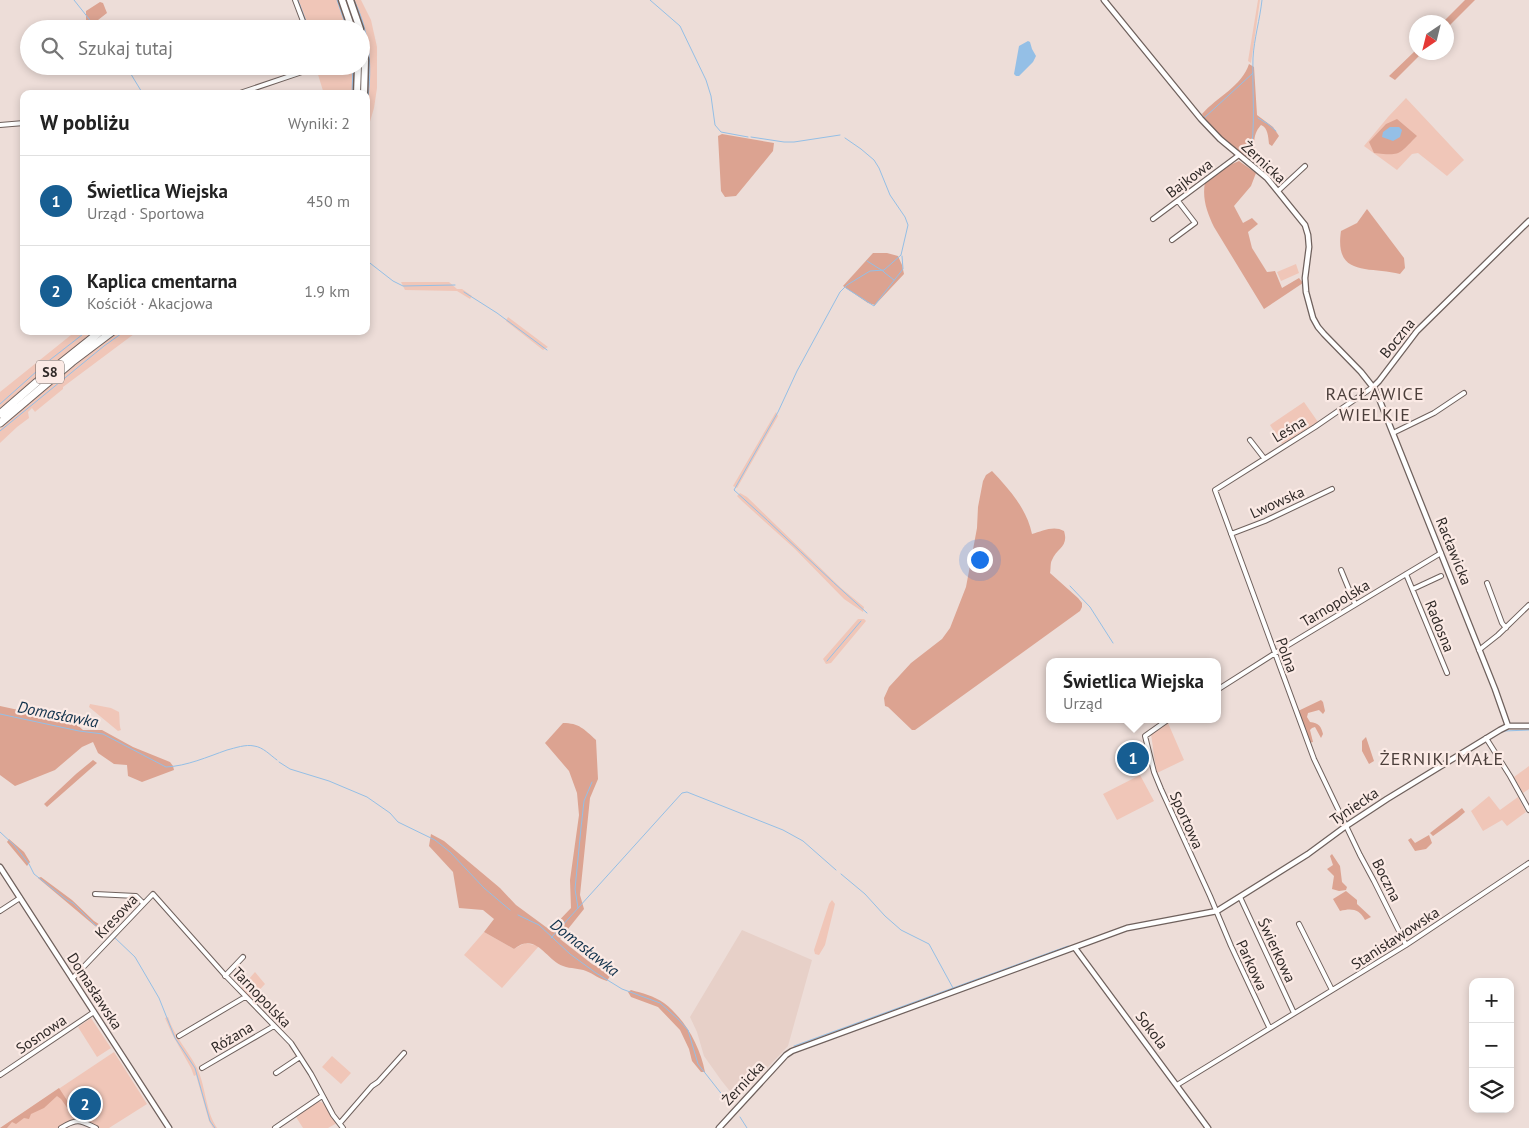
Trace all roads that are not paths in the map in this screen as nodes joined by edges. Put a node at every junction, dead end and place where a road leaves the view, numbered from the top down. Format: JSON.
{"nodes":[{"id":1,"x":295,"y":0,"type":"edge"},
{"id":2,"x":342,"y":0,"type":"edge"},
{"id":3,"x":350,"y":0,"type":"edge"},
{"id":4,"x":1104,"y":0,"type":"edge"},
{"id":5,"x":303,"y":20,"type":"edge"},
{"id":6,"x":349,"y":20,"type":"edge"},
{"id":7,"x":357,"y":20,"type":"edge"},
{"id":8,"x":293,"y":75,"type":"edge"},
{"id":9,"x":358,"y":75,"type":"edge"},
{"id":10,"x":365,"y":75,"type":"edge"},
{"id":11,"x":249,"y":90,"type":"edge"},
{"id":12,"x":357,"y":90,"type":"edge"},
{"id":13,"x":364,"y":90,"type":"edge"},
{"id":14,"x":20,"y":124,"type":"edge"},
{"id":15,"x":0,"y":126,"type":"edge"},
{"id":16,"x":1239,"y":155,"type":"junction"},
{"id":17,"x":1305,"y":166,"type":"dead end"},
{"id":18,"x":1278,"y":191,"type":"junction"},
{"id":19,"x":1178,"y":201,"type":"junction"},
{"id":20,"x":1154,"y":219,"type":"dead end"},
{"id":21,"x":1529,"y":221,"type":"edge"},
{"id":22,"x":1172,"y":240,"type":"dead end"},
{"id":23,"x":96,"y":335,"type":"edge"},
{"id":24,"x":108,"y":335,"type":"edge"},
{"id":25,"x":1373,"y":386,"type":"junction"},
{"id":26,"x":1464,"y":392,"type":"dead end"},
{"id":27,"x":0,"y":414,"type":"edge"},
{"id":28,"x":0,"y":423,"type":"edge"},
{"id":29,"x":1393,"y":433,"type":"junction"},
{"id":30,"x":1250,"y":440,"type":"dead end"},
{"id":31,"x":1264,"y":458,"type":"junction"},
{"id":32,"x":1332,"y":489,"type":"dead end"},
{"id":33,"x":1215,"y":490,"type":"joint"},
{"id":34,"x":1231,"y":534,"type":"junction"},
{"id":35,"x":1441,"y":553,"type":"junction"},
{"id":36,"x":1341,"y":570,"type":"dead end"},
{"id":37,"x":1406,"y":574,"type":"junction"},
{"id":38,"x":1441,"y":576,"type":"dead end"},
{"id":39,"x":1487,"y":583,"type":"dead end"},
{"id":40,"x":1413,"y":589,"type":"junction"},
{"id":41,"x":1355,"y":604,"type":"junction"},
{"id":42,"x":1529,"y":605,"type":"edge"},
{"id":43,"x":1506,"y":628,"type":"junction"},
{"id":44,"x":1479,"y":650,"type":"junction"},
{"id":45,"x":1275,"y":653,"type":"junction"},
{"id":46,"x":1446,"y":673,"type":"dead end"},
{"id":47,"x":1221,"y":687,"type":"edge"},
{"id":48,"x":1163,"y":723,"type":"edge"},
{"id":49,"x":1508,"y":726,"type":"junction"},
{"id":50,"x":1529,"y":726,"type":"edge"},
{"id":51,"x":1486,"y":738,"type":"junction"},
{"id":52,"x":1529,"y":810,"type":"edge"},
{"id":53,"x":1346,"y":826,"type":"junction"},
{"id":54,"x":1529,"y":863,"type":"edge"},
{"id":55,"x":0,"y":867,"type":"edge"},
{"id":56,"x":95,"y":894,"type":"dead end"},
{"id":57,"x":156,"y":897,"type":"joint"},
{"id":58,"x":1240,"y":897,"type":"junction"},
{"id":59,"x":20,"y":898,"type":"junction"},
{"id":60,"x":143,"y":903,"type":"junction"},
{"id":61,"x":0,"y":910,"type":"edge"},
{"id":62,"x":1216,"y":911,"type":"junction"},
{"id":63,"x":1299,"y":924,"type":"dead end"},
{"id":64,"x":1406,"y":945,"type":"junction"},
{"id":65,"x":1075,"y":948,"type":"junction"},
{"id":66,"x":243,"y":956,"type":"dead end"},
{"id":67,"x":226,"y":976,"type":"junction"},
{"id":68,"x":72,"y":979,"type":"junction"},
{"id":69,"x":1332,"y":990,"type":"junction"},
{"id":70,"x":246,"y":997,"type":"junction"},
{"id":71,"x":94,"y":1012,"type":"junction"},
{"id":72,"x":1294,"y":1013,"type":"junction"},
{"id":73,"x":274,"y":1026,"type":"junction"},
{"id":74,"x":1269,"y":1028,"type":"junction"},
{"id":75,"x":180,"y":1036,"type":"dead end"},
{"id":76,"x":404,"y":1053,"type":"dead end"},
{"id":77,"x":786,"y":1055,"type":"joint"},
{"id":78,"x":300,"y":1057,"type":"junction"},
{"id":79,"x":202,"y":1068,"type":"dead end"},
{"id":80,"x":276,"y":1073,"type":"dead end"},
{"id":81,"x":0,"y":1075,"type":"edge"},
{"id":82,"x":1177,"y":1085,"type":"junction"},
{"id":83,"x":322,"y":1096,"type":"junction"},
{"id":84,"x":340,"y":1123,"type":"junction"},
{"id":85,"x":61,"y":1128,"type":"edge"},
{"id":86,"x":96,"y":1128,"type":"edge"},
{"id":87,"x":169,"y":1128,"type":"edge"},
{"id":88,"x":275,"y":1128,"type":"edge"},
{"id":89,"x":343,"y":1128,"type":"edge"},
{"id":90,"x":719,"y":1128,"type":"edge"},
{"id":91,"x":1208,"y":1128,"type":"edge"}],
"edges":[{"from":1,"to":5,"type":"street"},
{"from":2,"to":6,"type":"highway"},
{"from":3,"to":7,"type":"highway"},
{"from":4,"to":16,"type":"street","name":"Żernicka"},
{"from":8,"to":11,"type":"street"},
{"from":9,"to":12,"type":"highway"},
{"from":10,"to":13,"type":"highway"},
{"from":14,"to":15,"type":"street"},
{"from":16,"to":18,"type":"street","name":"Żernicka"},
{"from":16,"to":19,"type":"street","name":"Bajkowa"},
{"from":17,"to":18,"type":"street"},
{"from":18,"to":25,"type":"street","name":"Żernicka"},
{"from":19,"to":20,"type":"street","name":"Bajkowa"},
{"from":19,"to":22,"type":"street"},
{"from":21,"to":25,"type":"street","name":"Boczna"},
{"from":23,"to":27,"type":"highway","number":"S8"},
{"from":24,"to":28,"type":"highway","number":"S8"},
{"from":25,"to":29,"type":"street","name":"Racławicka"},
{"from":25,"to":31,"type":"street","name":"Leśna"},
{"from":26,"to":29,"type":"street"},
{"from":29,"to":35,"type":"street","name":"Racławicka"},
{"from":30,"to":31,"type":"street"},
{"from":31,"to":33,"type":"street","name":"Leśna"},
{"from":32,"to":34,"type":"street","name":"Lwowska"},
{"from":33,"to":34,"type":"street","name":"Polna"},
{"from":34,"to":45,"type":"street","name":"Polna"},
{"from":35,"to":37,"type":"street","name":"Tarnopolska"},
{"from":35,"to":44,"type":"street","name":"Racławicka"},
{"from":36,"to":41,"type":"street"},
{"from":37,"to":40,"type":"street","name":"Radosna"},
{"from":37,"to":41,"type":"street","name":"Tarnopolska"},
{"from":38,"to":40,"type":"street","name":"Radosna"},
{"from":39,"to":43,"type":"street"},
{"from":40,"to":46,"type":"street","name":"Radosna"},
{"from":41,"to":45,"type":"street","name":"Tarnopolska"},
{"from":42,"to":43,"type":"street"},
{"from":43,"to":44,"type":"street"},
{"from":44,"to":49,"type":"street","name":"Racławicka"},
{"from":45,"to":47,"type":"street","name":"Tarnopolska"},
{"from":45,"to":53,"type":"street","name":"Polna"},
{"from":48,"to":62,"type":"street","name":"Sportowa"},
{"from":49,"to":50,"type":"street"},
{"from":49,"to":51,"type":"street","name":"Tyniecka"},
{"from":51,"to":52,"type":"street"},
{"from":51,"to":53,"type":"street","name":"Tyniecka"},
{"from":53,"to":58,"type":"street","name":"Tyniecka"},
{"from":53,"to":64,"type":"street","name":"Boczna"},
{"from":54,"to":64,"type":"street","name":"Stanisławowska"},
{"from":55,"to":59,"type":"street","name":"Domasławska"},
{"from":56,"to":60,"type":"street"},
{"from":57,"to":60,"type":"street","name":"Kresowa"},
{"from":57,"to":67,"type":"street","name":"Tarnopolska"},
{"from":58,"to":62,"type":"street","name":"Tyniecka"},
{"from":58,"to":72,"type":"street","name":"Świerkowa"},
{"from":59,"to":61,"type":"street"},
{"from":59,"to":68,"type":"street","name":"Domasławska"},
{"from":60,"to":68,"type":"street","name":"Kresowa"},
{"from":62,"to":65,"type":"street","name":"Tyniecka"},
{"from":62,"to":74,"type":"street","name":"Parkowa"},
{"from":63,"to":69,"type":"street"},
{"from":64,"to":69,"type":"street","name":"Stanisławowska"},
{"from":65,"to":77,"type":"street","name":"Tyniecka"},
{"from":65,"to":82,"type":"street","name":"Sokola"},
{"from":66,"to":67,"type":"street"},
{"from":67,"to":70,"type":"street","name":"Tarnopolska"},
{"from":68,"to":71,"type":"street","name":"Domasławska"},
{"from":69,"to":72,"type":"street","name":"Stanisławowska"},
{"from":70,"to":73,"type":"street","name":"Tarnopolska"},
{"from":70,"to":75,"type":"street"},
{"from":71,"to":81,"type":"street","name":"Sosnowa"},
{"from":71,"to":87,"type":"street","name":"Domasławska"},
{"from":72,"to":74,"type":"street","name":"Stanisławowska"},
{"from":73,"to":78,"type":"street","name":"Tarnopolska"},
{"from":73,"to":79,"type":"street","name":"Różana"},
{"from":74,"to":82,"type":"street","name":"Stanisławowska"},
{"from":76,"to":84,"type":"street"},
{"from":77,"to":90,"type":"street","name":"Żernicka"},
{"from":78,"to":80,"type":"street"},
{"from":78,"to":83,"type":"street","name":"Tarnopolska"},
{"from":82,"to":91,"type":"street","name":"Sokola"},
{"from":83,"to":84,"type":"street","name":"Tarnopolska"},
{"from":83,"to":88,"type":"street"},
{"from":84,"to":89,"type":"street"},
{"from":85,"to":86,"type":"street"}]}
